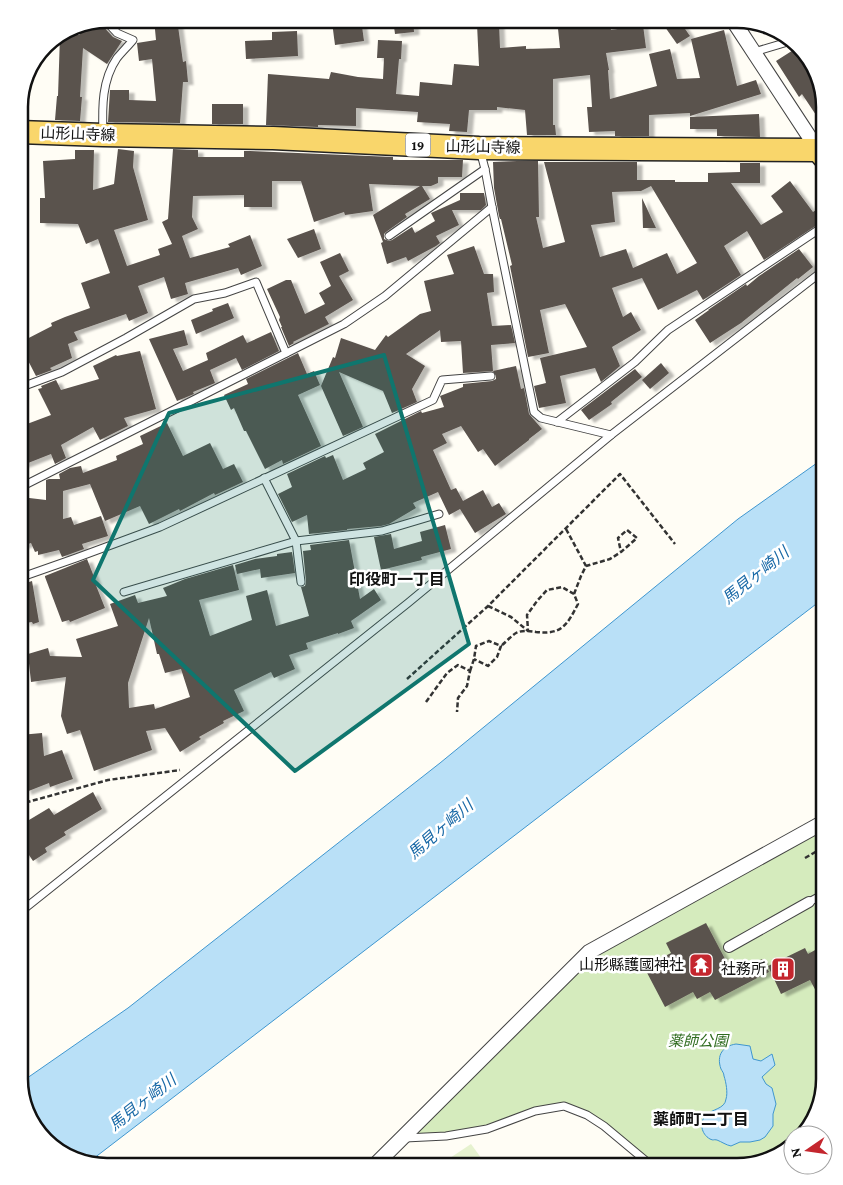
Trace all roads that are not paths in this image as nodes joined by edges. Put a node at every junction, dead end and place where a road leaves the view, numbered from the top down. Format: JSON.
{"nodes":[{"id":1,"x":111,"y":27,"type":"edge"},
{"id":2,"x":738,"y":28,"type":"edge"},
{"id":3,"x":783,"y":43,"type":"edge"},
{"id":4,"x":754,"y":52,"type":"junction"},
{"id":5,"x":28,"y":132,"type":"edge"},
{"id":6,"x":103,"y":135,"type":"junction"},
{"id":7,"x":816,"y":146,"type":"edge"},
{"id":8,"x":479,"y":148,"type":"junction"},
{"id":9,"x":816,"y":154,"type":"edge"},
{"id":10,"x":485,"y":169,"type":"junction"},
{"id":11,"x":492,"y":207,"type":"junction"},
{"id":12,"x":816,"y":231,"type":"edge"},
{"id":13,"x":388,"y":236,"type":"dead end"},
{"id":14,"x":816,"y":276,"type":"edge"},
{"id":15,"x":286,"y":353,"type":"junction"},
{"id":16,"x":491,"y":376,"type":"dead end"},
{"id":17,"x":28,"y":385,"type":"edge"},
{"id":18,"x":557,"y":422,"type":"junction"},
{"id":19,"x":611,"y":435,"type":"junction"},
{"id":20,"x":264,"y":478,"type":"junction"},
{"id":21,"x":28,"y":484,"type":"edge"},
{"id":22,"x":439,"y":514,"type":"dead end"},
{"id":23,"x":296,"y":541,"type":"junction"},
{"id":24,"x":28,"y":575,"type":"edge"},
{"id":25,"x":301,"y":582,"type":"dead end"},
{"id":26,"x":124,"y":592,"type":"dead end"},
{"id":27,"x":816,"y":826,"type":"edge"},
{"id":28,"x":816,"y":898,"type":"edge"},
{"id":29,"x":809,"y":902,"type":"joint"},
{"id":30,"x":27,"y":906,"type":"edge"},
{"id":31,"x":729,"y":947,"type":"dead end"},
{"id":32,"x":402,"y":1138,"type":"junction"},
{"id":33,"x":383,"y":1157,"type":"edge"},
{"id":34,"x":642,"y":1158,"type":"edge"}],
"edges":[{"from":1,"to":6,"type":"lane"},
{"from":2,"to":4,"type":"street"},
{"from":3,"to":4,"type":"lane"},
{"from":4,"to":7,"type":"street"},
{"from":5,"to":6,"type":"main road","name":"山形山寺線","number":"19"},
{"from":6,"to":8,"type":"main road","name":"山形山寺線","number":"19"},
{"from":8,"to":9,"type":"main road","name":"山形山寺線","number":"19"},
{"from":8,"to":10,"type":"lane"},
{"from":10,"to":11,"type":"lane"},
{"from":10,"to":13,"type":"lane"},
{"from":11,"to":15,"type":"lane"},
{"from":11,"to":18,"type":"lane"},
{"from":12,"to":18,"type":"lane"},
{"from":14,"to":19,"type":"lane"},
{"from":15,"to":17,"type":"lane"},
{"from":15,"to":21,"type":"lane"},
{"from":16,"to":20,"type":"lane"},
{"from":18,"to":19,"type":"lane"},
{"from":19,"to":30,"type":"lane"},
{"from":20,"to":23,"type":"lane"},
{"from":20,"to":24,"type":"lane"},
{"from":22,"to":23,"type":"lane"},
{"from":23,"to":25,"type":"lane"},
{"from":23,"to":26,"type":"lane"},
{"from":27,"to":32,"type":"street"},
{"from":28,"to":29,"type":"lane"},
{"from":29,"to":31,"type":"street"},
{"from":32,"to":33,"type":"street"},
{"from":32,"to":34,"type":"lane"}]}
